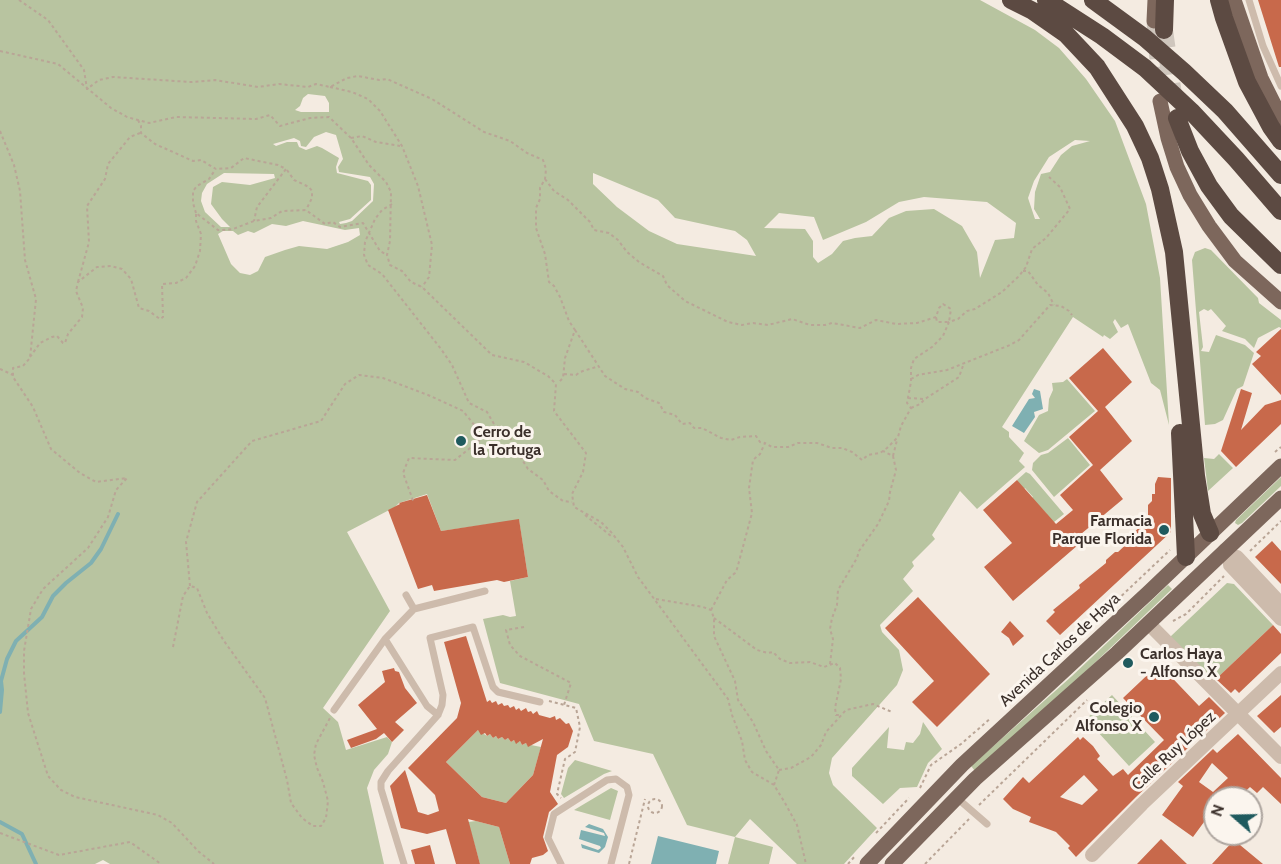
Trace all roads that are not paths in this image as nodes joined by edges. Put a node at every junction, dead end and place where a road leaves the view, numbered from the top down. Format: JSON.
{"nodes":[{"id":1,"x":1011,"y":0,"type":"edge"},
{"id":2,"x":1046,"y":0,"type":"edge"},
{"id":3,"x":1093,"y":0,"type":"edge"},
{"id":4,"x":1155,"y":0,"type":"edge"},
{"id":5,"x":1165,"y":0,"type":"edge"},
{"id":6,"x":1219,"y":0,"type":"edge"},
{"id":7,"x":1234,"y":0,"type":"edge"},
{"id":8,"x":1249,"y":0,"type":"edge"},
{"id":9,"x":1159,"y":26,"type":"joint"},
{"id":10,"x":1281,"y":86,"type":"edge"},
{"id":11,"x":1160,"y":101,"type":"tunnel mouth"},
{"id":12,"x":1184,"y":114,"type":"junction"},
{"id":13,"x":1281,"y":118,"type":"edge"},
{"id":14,"x":1281,"y":141,"type":"edge"},
{"id":15,"x":1281,"y":175,"type":"edge"},
{"id":16,"x":1281,"y":211,"type":"edge"},
{"id":17,"x":1281,"y":265,"type":"edge"},
{"id":18,"x":1281,"y":302,"type":"edge"},
{"id":19,"x":1187,"y":384,"type":"junction"},
{"id":20,"x":1281,"y":466,"type":"edge"},
{"id":21,"x":1281,"y":498,"type":"edge"},
{"id":22,"x":1210,"y":534,"type":"junction"},
{"id":23,"x":1186,"y":556,"type":"junction"},
{"id":24,"x":1232,"y":559,"type":"junction"},
{"id":25,"x":485,"y":591,"type":"dead end"},
{"id":26,"x":406,"y":595,"type":"dead end"},
{"id":27,"x":1281,"y":604,"type":"edge"},
{"id":28,"x":414,"y":609,"type":"junction"},
{"id":29,"x":1281,"y":619,"type":"edge"},
{"id":30,"x":1153,"y":628,"type":"junction"},
{"id":31,"x":385,"y":639,"type":"junction"},
{"id":32,"x":1281,"y":673,"type":"edge"},
{"id":33,"x":540,"y":702,"type":"road end"},
{"id":34,"x":334,"y":710,"type":"road end"},
{"id":35,"x":1238,"y":714,"type":"junction"},
{"id":36,"x":438,"y":715,"type":"junction"},
{"id":37,"x":1281,"y":757,"type":"edge"},
{"id":38,"x":957,"y":798,"type":"junction"},
{"id":39,"x":987,"y":824,"type":"dead end"},
{"id":40,"x":1092,"y":855,"type":"dead end"},
{"id":41,"x":404,"y":864,"type":"edge"},
{"id":42,"x":561,"y":864,"type":"edge"},
{"id":43,"x":611,"y":864,"type":"edge"},
{"id":44,"x":867,"y":864,"type":"edge"},
{"id":45,"x":892,"y":864,"type":"edge"}],
"edges":[{"from":1,"to":19,"type":"highway"},
{"from":2,"to":12,"type":"highway"},
{"from":3,"to":15,"type":"highway"},
{"from":4,"to":9,"type":"main road"},
{"from":5,"to":9,"type":"highway"},
{"from":6,"to":14,"type":"highway"},
{"from":7,"to":13,"type":"main road"},
{"from":8,"to":10,"type":"lane"},
{"from":11,"to":18,"type":"main road"},
{"from":12,"to":16,"type":"highway"},
{"from":12,"to":17,"type":"highway"},
{"from":19,"to":22,"type":"highway"},
{"from":19,"to":23,"type":"highway"},
{"from":20,"to":22,"type":"main road","name":"Avenida Carlos de Haya"},
{"from":21,"to":24,"type":"main road"},
{"from":22,"to":23,"type":"main road","name":"Avenida Carlos de Haya"},
{"from":22,"to":24,"type":"main road"},
{"from":23,"to":44,"type":"main road","name":"Avenida Carlos de Haya"},
{"from":24,"to":27,"type":"street"},
{"from":24,"to":29,"type":"street"},
{"from":24,"to":30,"type":"main road"},
{"from":25,"to":28,"type":"lane"},
{"from":26,"to":28,"type":"lane"},
{"from":28,"to":31,"type":"lane"},
{"from":30,"to":35,"type":"street"},
{"from":30,"to":38,"type":"main road"},
{"from":31,"to":34,"type":"lane"},
{"from":31,"to":36,"type":"lane"},
{"from":32,"to":35,"type":"street","name":"Calle Ruy López"},
{"from":33,"to":36,"type":"lane"},
{"from":35,"to":37,"type":"street"},
{"from":35,"to":40,"type":"street","name":"Calle Ruy López"},
{"from":36,"to":41,"type":"lane"},
{"from":38,"to":39,"type":"lane"},
{"from":38,"to":45,"type":"main road"},
{"from":42,"to":43,"type":"lane"}]}
